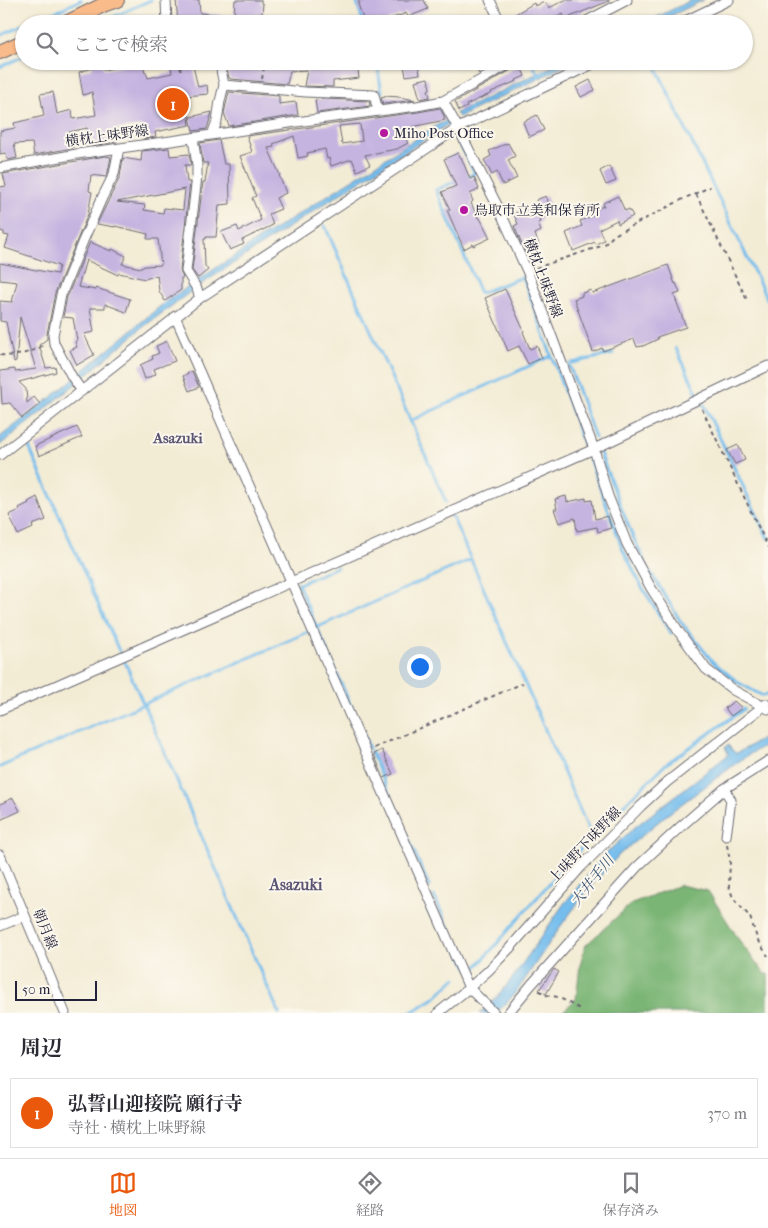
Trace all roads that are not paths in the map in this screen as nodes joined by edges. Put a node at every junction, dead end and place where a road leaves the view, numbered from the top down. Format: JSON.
{"nodes":[{"id":1,"x":117,"y":0,"type":"edge"},
{"id":2,"x":166,"y":0,"type":"edge"},
{"id":3,"x":490,"y":0,"type":"edge"},
{"id":4,"x":627,"y":0,"type":"edge"},
{"id":5,"x":729,"y":0,"type":"edge"},
{"id":6,"x":101,"y":3,"type":"edge"},
{"id":7,"x":80,"y":15,"type":"edge"},
{"id":8,"x":167,"y":15,"type":"edge"},
{"id":9,"x":497,"y":15,"type":"edge"},
{"id":10,"x":598,"y":15,"type":"edge"},
{"id":11,"x":698,"y":15,"type":"edge"},
{"id":12,"x":15,"y":45,"type":"edge"},
{"id":13,"x":0,"y":52,"type":"edge"},
{"id":14,"x":221,"y":70,"type":"edge"},
{"id":15,"x":499,"y":70,"type":"edge"},
{"id":16,"x":581,"y":70,"type":"edge"},
{"id":17,"x":224,"y":85,"type":"junction"},
{"id":18,"x":443,"y":101,"type":"junction"},
{"id":19,"x":378,"y":111,"type":"junction"},
{"id":20,"x":458,"y":128,"type":"junction"},
{"id":21,"x":212,"y":135,"type":"junction"},
{"id":22,"x":193,"y":138,"type":"junction"},
{"id":23,"x":119,"y":148,"type":"junction"},
{"id":24,"x":0,"y":168,"type":"edge"},
{"id":25,"x":200,"y":298,"type":"junction"},
{"id":26,"x":175,"y":316,"type":"junction"},
{"id":27,"x":768,"y":366,"type":"edge"},
{"id":28,"x":82,"y":391,"type":"junction"},
{"id":29,"x":594,"y":449,"type":"junction"},
{"id":30,"x":0,"y":455,"type":"edge"},
{"id":31,"x":292,"y":582,"type":"junction"},
{"id":32,"x":766,"y":706,"type":"edge"},
{"id":33,"x":0,"y":710,"type":"edge"},
{"id":34,"x":768,"y":761,"type":"edge"},
{"id":35,"x":724,"y":789,"type":"junction"},
{"id":36,"x":726,"y":836,"type":"road end"},
{"id":37,"x":0,"y":856,"type":"edge"},
{"id":38,"x":24,"y":916,"type":"junction"},
{"id":39,"x":0,"y":926,"type":"edge"},
{"id":40,"x":469,"y":988,"type":"junction"},
{"id":41,"x":65,"y":1013,"type":"edge"},
{"id":42,"x":438,"y":1013,"type":"edge"},
{"id":43,"x":494,"y":1013,"type":"edge"},
{"id":44,"x":508,"y":1013,"type":"edge"}],
"edges":[{"from":1,"to":6,"type":"main road"},
{"from":2,"to":8,"type":"street"},
{"from":3,"to":9,"type":"street"},
{"from":4,"to":10,"type":"street"},
{"from":5,"to":11,"type":"street"},
{"from":6,"to":7,"type":"main road"},
{"from":12,"to":13,"type":"main road"},
{"from":14,"to":17,"type":"street"},
{"from":15,"to":18,"type":"street"},
{"from":16,"to":20,"type":"street"},
{"from":17,"to":19,"type":"street"},
{"from":17,"to":21,"type":"street"},
{"from":18,"to":19,"type":"street","name":"横枕上味野線"},
{"from":18,"to":20,"type":"street","name":"横枕上味野線"},
{"from":19,"to":21,"type":"street","name":"横枕上味野線"},
{"from":20,"to":25,"type":"street"},
{"from":20,"to":29,"type":"street","name":"横枕上味野線"},
{"from":21,"to":22,"type":"street","name":"横枕上味野線"},
{"from":22,"to":23,"type":"street","name":"横枕上味野線"},
{"from":22,"to":25,"type":"street"},
{"from":23,"to":24,"type":"street","name":"横枕上味野線"},
{"from":23,"to":28,"type":"street"},
{"from":25,"to":26,"type":"street"},
{"from":26,"to":28,"type":"street"},
{"from":26,"to":31,"type":"street"},
{"from":27,"to":29,"type":"street"},
{"from":28,"to":30,"type":"street"},
{"from":29,"to":31,"type":"street"},
{"from":29,"to":32,"type":"street","name":"横枕上味野線"},
{"from":31,"to":33,"type":"street"},
{"from":31,"to":40,"type":"street"},
{"from":32,"to":40,"type":"street","name":"上味野下味野線"},
{"from":34,"to":35,"type":"street"},
{"from":35,"to":36,"type":"street"},
{"from":35,"to":44,"type":"street"},
{"from":37,"to":38,"type":"street","name":"朝月線"},
{"from":38,"to":39,"type":"street"},
{"from":38,"to":41,"type":"street","name":"朝月線"},
{"from":40,"to":42,"type":"street","name":"上味野下味野線"},
{"from":40,"to":43,"type":"street"}]}
